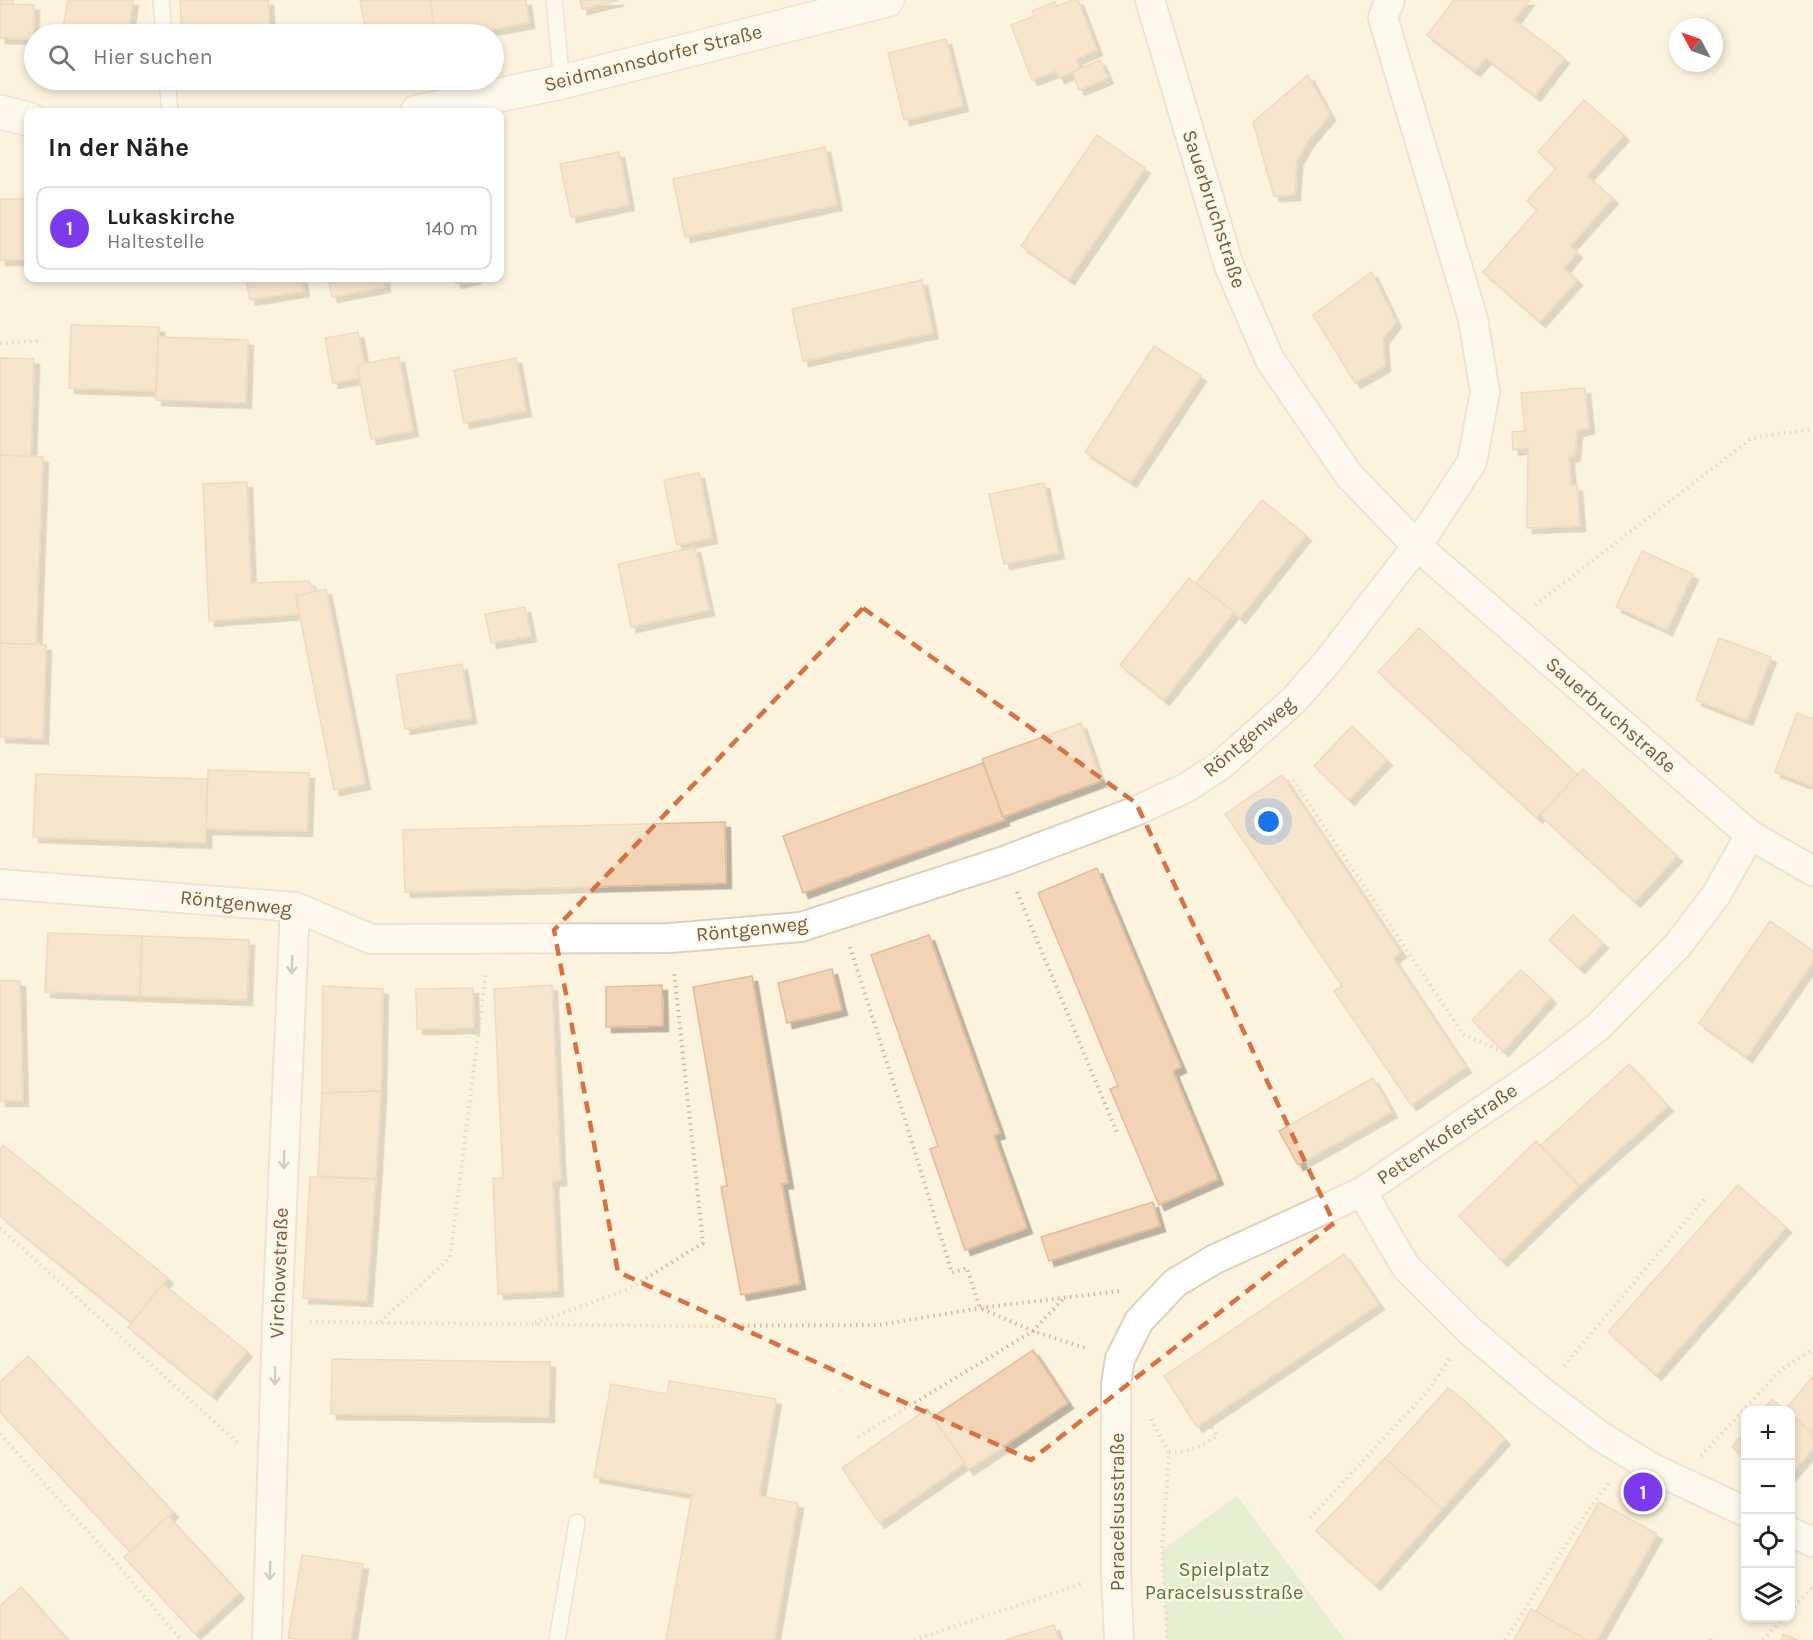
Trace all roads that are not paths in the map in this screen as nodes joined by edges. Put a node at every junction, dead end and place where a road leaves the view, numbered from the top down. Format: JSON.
{"nodes":[{"id":1,"x":161,"y":0,"type":"edge"},
{"id":2,"x":554,"y":0,"type":"edge"},
{"id":3,"x":887,"y":0,"type":"edge"},
{"id":4,"x":1150,"y":0,"type":"edge"},
{"id":5,"x":1390,"y":0,"type":"edge"},
{"id":6,"x":163,"y":24,"type":"edge"},
{"id":7,"x":562,"y":82,"type":"junction"},
{"id":8,"x":168,"y":90,"type":"edge"},
{"id":9,"x":170,"y":108,"type":"edge"},
{"id":10,"x":436,"y":108,"type":"edge"},
{"id":11,"x":0,"y":112,"type":"edge"},
{"id":12,"x":24,"y":118,"type":"edge"},
{"id":13,"x":1416,"y":546,"type":"junction"},
{"id":14,"x":1750,"y":835,"type":"junction"},
{"id":15,"x":1813,"y":871,"type":"edge"},
{"id":16,"x":0,"y":884,"type":"edge"},
{"id":17,"x":295,"y":907,"type":"junction"},
{"id":18,"x":1362,"y":1191,"type":"junction"},
{"id":19,"x":1118,"y":1372,"type":"joint"},
{"id":20,"x":1741,"y":1510,"type":"edge"},
{"id":21,"x":577,"y":1522,"type":"dead end"},
{"id":22,"x":1795,"y":1534,"type":"edge"},
{"id":23,"x":1813,"y":1542,"type":"edge"},
{"id":24,"x":267,"y":1640,"type":"edge"},
{"id":25,"x":556,"y":1640,"type":"edge"},
{"id":26,"x":1119,"y":1640,"type":"edge"}],
"edges":[{"from":1,"to":6,"type":"lane"},
{"from":2,"to":7,"type":"lane"},
{"from":3,"to":7,"type":"street","name":"Seidmannsdorfer Straße"},
{"from":4,"to":13,"type":"street","name":"Sauerbruchstraße"},
{"from":5,"to":13,"type":"street"},
{"from":7,"to":10,"type":"street","name":"Seidmannsdorfer Straße"},
{"from":8,"to":9,"type":"lane"},
{"from":11,"to":12,"type":"street"},
{"from":13,"to":14,"type":"street","name":"Sauerbruchstraße"},
{"from":13,"to":17,"type":"street","name":"Röntgenweg"},
{"from":14,"to":15,"type":"street","name":"Sauerbruchstraße"},
{"from":14,"to":18,"type":"street","name":"Pettenkoferstraße"},
{"from":16,"to":17,"type":"street","name":"Röntgenweg"},
{"from":17,"to":24,"type":"street","name":"Virchowstraße","one_way":true},
{"from":18,"to":19,"type":"street","name":"Pettenkoferstraße"},
{"from":18,"to":20,"type":"street"},
{"from":19,"to":26,"type":"street","name":"Paracelsusstraße"},
{"from":21,"to":25,"type":"lane"},
{"from":22,"to":23,"type":"street"}]}
